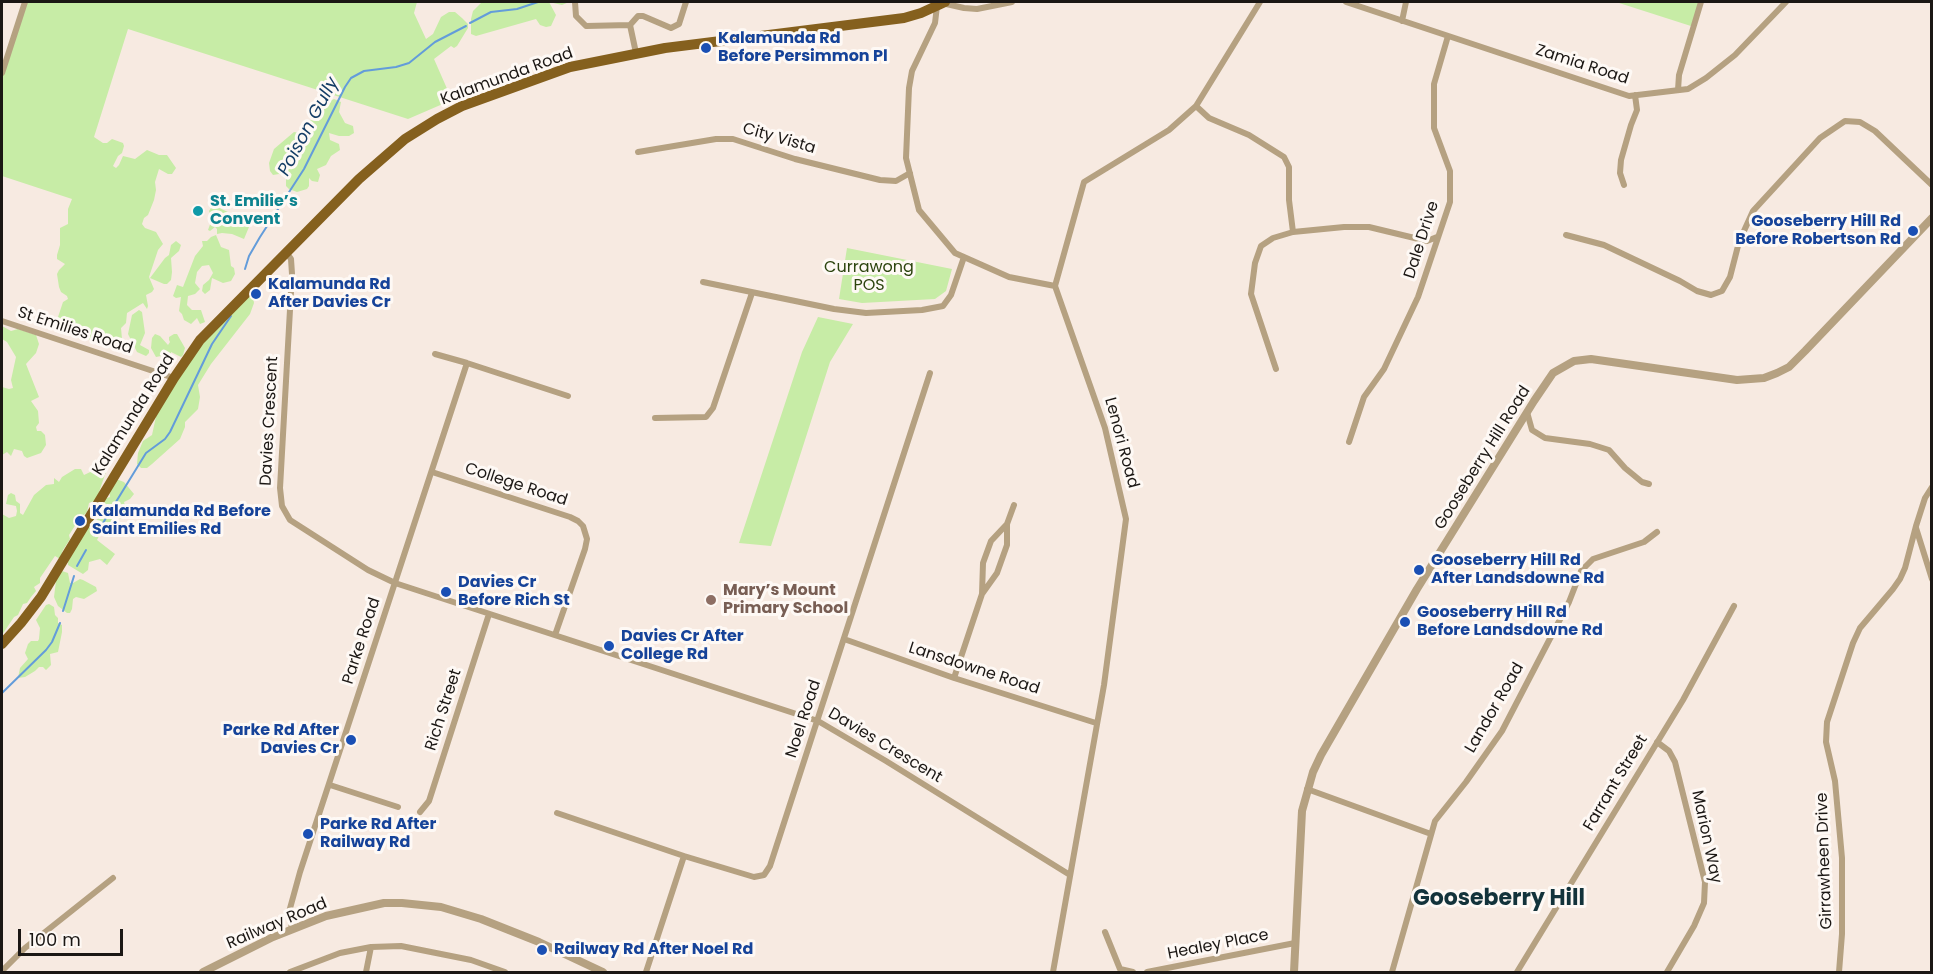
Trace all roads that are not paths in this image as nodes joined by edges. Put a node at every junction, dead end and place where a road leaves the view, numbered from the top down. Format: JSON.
{"nodes":[{"id":1,"x":25,"y":2,"type":"edge"},
{"id":2,"x":575,"y":2,"type":"edge"},
{"id":3,"x":686,"y":2,"type":"edge"},
{"id":4,"x":1012,"y":2,"type":"edge"},
{"id":5,"x":1260,"y":2,"type":"edge"},
{"id":6,"x":1346,"y":2,"type":"edge"},
{"id":7,"x":1406,"y":2,"type":"edge"},
{"id":8,"x":1701,"y":2,"type":"edge"},
{"id":9,"x":1786,"y":2,"type":"edge"},
{"id":10,"x":941,"y":4,"type":"edge"},
{"id":11,"x":1402,"y":21,"type":"junction"},
{"id":12,"x":630,"y":25,"type":"junction"},
{"id":13,"x":1448,"y":36,"type":"junction"},
{"id":14,"x":636,"y":52,"type":"junction"},
{"id":15,"x":2,"y":73,"type":"edge"},
{"id":16,"x":1678,"y":90,"type":"junction"},
{"id":17,"x":1635,"y":95,"type":"junction"},
{"id":18,"x":1196,"y":106,"type":"junction"},
{"id":19,"x":638,"y":152,"type":"dead end"},
{"id":20,"x":910,"y":173,"type":"junction"},
{"id":21,"x":1624,"y":185,"type":"dead end"},
{"id":22,"x":1932,"y":185,"type":"edge"},
{"id":23,"x":1932,"y":218,"type":"edge"},
{"id":24,"x":1293,"y":232,"type":"junction"},
{"id":25,"x":1566,"y":235,"type":"dead end"},
{"id":26,"x":1437,"y":237,"type":"junction"},
{"id":27,"x":286,"y":252,"type":"junction"},
{"id":28,"x":964,"y":257,"type":"junction"},
{"id":29,"x":703,"y":282,"type":"dead end"},
{"id":30,"x":1055,"y":286,"type":"junction"},
{"id":31,"x":752,"y":293,"type":"junction"},
{"id":32,"x":2,"y":321,"type":"edge"},
{"id":33,"x":435,"y":354,"type":"dead end"},
{"id":34,"x":467,"y":363,"type":"junction"},
{"id":35,"x":1276,"y":369,"type":"dead end"},
{"id":36,"x":930,"y":373,"type":"dead end"},
{"id":37,"x":174,"y":378,"type":"junction"},
{"id":38,"x":568,"y":396,"type":"dead end"},
{"id":39,"x":1527,"y":412,"type":"junction"},
{"id":40,"x":655,"y":418,"type":"dead end"},
{"id":41,"x":1349,"y":442,"type":"dead end"},
{"id":42,"x":432,"y":472,"type":"junction"},
{"id":43,"x":1649,"y":484,"type":"dead end"},
{"id":44,"x":1932,"y":487,"type":"edge"},
{"id":45,"x":1014,"y":505,"type":"dead end"},
{"id":46,"x":1007,"y":524,"type":"junction"},
{"id":47,"x":1916,"y":526,"type":"junction"},
{"id":48,"x":1657,"y":532,"type":"dead end"},
{"id":49,"x":1932,"y":579,"type":"edge"},
{"id":50,"x":395,"y":583,"type":"junction"},
{"id":51,"x":982,"y":594,"type":"junction"},
{"id":52,"x":1734,"y":606,"type":"dead end"},
{"id":53,"x":489,"y":614,"type":"junction"},
{"id":54,"x":555,"y":635,"type":"junction"},
{"id":55,"x":844,"y":639,"type":"junction"},
{"id":56,"x":2,"y":644,"type":"edge"},
{"id":57,"x":954,"y":678,"type":"junction"},
{"id":58,"x":818,"y":721,"type":"junction"},
{"id":59,"x":1096,"y":723,"type":"junction"},
{"id":60,"x":1657,"y":742,"type":"junction"},
{"id":61,"x":330,"y":785,"type":"junction"},
{"id":62,"x":1307,"y":789,"type":"junction"},
{"id":63,"x":398,"y":807,"type":"dead end"},
{"id":64,"x":420,"y":812,"type":"dead end"},
{"id":65,"x":557,"y":813,"type":"dead end"},
{"id":66,"x":1431,"y":834,"type":"junction"},
{"id":67,"x":684,"y":855,"type":"junction"},
{"id":68,"x":1070,"y":875,"type":"junction"},
{"id":69,"x":113,"y":878,"type":"dead end"},
{"id":70,"x":292,"y":928,"type":"junction"},
{"id":71,"x":1106,"y":932,"type":"dead end"},
{"id":72,"x":1295,"y":943,"type":"junction"},
{"id":73,"x":371,"y":946,"type":"junction"},
{"id":74,"x":2,"y":971,"type":"edge"},
{"id":75,"x":203,"y":972,"type":"edge"},
{"id":76,"x":290,"y":972,"type":"edge"},
{"id":77,"x":366,"y":972,"type":"edge"},
{"id":78,"x":505,"y":972,"type":"edge"},
{"id":79,"x":603,"y":972,"type":"edge"},
{"id":80,"x":646,"y":972,"type":"edge"},
{"id":81,"x":1053,"y":972,"type":"edge"},
{"id":82,"x":1133,"y":972,"type":"edge"},
{"id":83,"x":1147,"y":972,"type":"edge"},
{"id":84,"x":1294,"y":972,"type":"edge"},
{"id":85,"x":1392,"y":972,"type":"edge"},
{"id":86,"x":1517,"y":972,"type":"edge"},
{"id":87,"x":1667,"y":972,"type":"edge"},
{"id":88,"x":1839,"y":972,"type":"edge"}],
"edges":[{"from":1,"to":15,"type":"street"},
{"from":2,"to":12,"type":"street"},
{"from":3,"to":12,"type":"street"},
{"from":4,"to":10,"type":"street"},
{"from":5,"to":18,"type":"street"},
{"from":6,"to":11,"type":"street","name":"Zamia Road"},
{"from":7,"to":11,"type":"street"},
{"from":8,"to":16,"type":"street"},
{"from":9,"to":16,"type":"street","name":"Zamia Road"},
{"from":10,"to":14,"type":"main road","name":"Kalamunda Road"},
{"from":10,"to":20,"type":"street"},
{"from":11,"to":13,"type":"street","name":"Zamia Road"},
{"from":12,"to":14,"type":"street"},
{"from":13,"to":17,"type":"street","name":"Zamia Road"},
{"from":13,"to":26,"type":"street","name":"Dale Drive"},
{"from":14,"to":27,"type":"main road","name":"Kalamunda Road"},
{"from":16,"to":17,"type":"street","name":"Zamia Road"},
{"from":17,"to":21,"type":"street"},
{"from":18,"to":24,"type":"street"},
{"from":18,"to":30,"type":"street"},
{"from":19,"to":20,"type":"street","name":"City Vista"},
{"from":20,"to":28,"type":"street"},
{"from":22,"to":25,"type":"street"},
{"from":23,"to":39,"type":"street","name":"Gooseberry Hill Road"},
{"from":24,"to":26,"type":"street"},
{"from":24,"to":35,"type":"street"},
{"from":26,"to":41,"type":"street","name":"Dale Drive"},
{"from":27,"to":37,"type":"main road","name":"Kalamunda Road"},
{"from":27,"to":50,"type":"street","name":"Davies Crescent"},
{"from":28,"to":30,"type":"street"},
{"from":28,"to":31,"type":"street"},
{"from":29,"to":31,"type":"street"},
{"from":30,"to":59,"type":"street","name":"Lenori Road"},
{"from":31,"to":40,"type":"street"},
{"from":32,"to":37,"type":"street","name":"St Emilies Road"},
{"from":33,"to":34,"type":"street"},
{"from":34,"to":38,"type":"street"},
{"from":34,"to":42,"type":"street","name":"Parke Road"},
{"from":36,"to":55,"type":"street","name":"Noel Road"},
{"from":37,"to":56,"type":"main road","name":"Kalamunda Road"},
{"from":39,"to":43,"type":"street"},
{"from":39,"to":62,"type":"street","name":"Gooseberry Hill Road"},
{"from":42,"to":50,"type":"street","name":"Parke Road"},
{"from":42,"to":54,"type":"street","name":"College Road"},
{"from":44,"to":47,"type":"street","name":"Girrawheen Drive"},
{"from":45,"to":46,"type":"street"},
{"from":46,"to":51,"type":"street"},
{"from":46,"to":51,"type":"street"},
{"from":47,"to":49,"type":"street"},
{"from":47,"to":88,"type":"street","name":"Girrawheen Drive"},
{"from":48,"to":66,"type":"street","name":"Landor Road"},
{"from":50,"to":53,"type":"street","name":"Davies Crescent"},
{"from":50,"to":61,"type":"street","name":"Parke Road"},
{"from":51,"to":57,"type":"street"},
{"from":52,"to":60,"type":"street","name":"Farrant Street"},
{"from":53,"to":54,"type":"street","name":"Davies Crescent"},
{"from":53,"to":64,"type":"street","name":"Rich Street"},
{"from":54,"to":58,"type":"street","name":"Davies Crescent"},
{"from":55,"to":57,"type":"street","name":"Lansdowne Road"},
{"from":55,"to":58,"type":"street","name":"Noel Road"},
{"from":57,"to":59,"type":"street","name":"Lansdowne Road"},
{"from":58,"to":67,"type":"street","name":"Noel Road"},
{"from":58,"to":68,"type":"street","name":"Davies Crescent"},
{"from":59,"to":68,"type":"street","name":"Lenori Road"},
{"from":60,"to":86,"type":"street","name":"Farrant Street"},
{"from":60,"to":87,"type":"street","name":"Marion Way"},
{"from":61,"to":63,"type":"street"},
{"from":61,"to":70,"type":"street","name":"Parke Road"},
{"from":62,"to":66,"type":"street"},
{"from":62,"to":72,"type":"street","name":"Gooseberry Hill Road"},
{"from":65,"to":67,"type":"street"},
{"from":66,"to":85,"type":"street","name":"Landor Road"},
{"from":67,"to":80,"type":"street"},
{"from":68,"to":81,"type":"street","name":"Lenori Road"},
{"from":69,"to":74,"type":"street"},
{"from":70,"to":75,"type":"street","name":"Railway Road"},
{"from":70,"to":79,"type":"street","name":"Railway Road"},
{"from":71,"to":82,"type":"street"},
{"from":72,"to":83,"type":"street","name":"Healey Place"},
{"from":72,"to":84,"type":"street","name":"Gooseberry Hill Road"},
{"from":73,"to":76,"type":"street"},
{"from":73,"to":77,"type":"street"},
{"from":73,"to":78,"type":"street"}]}
